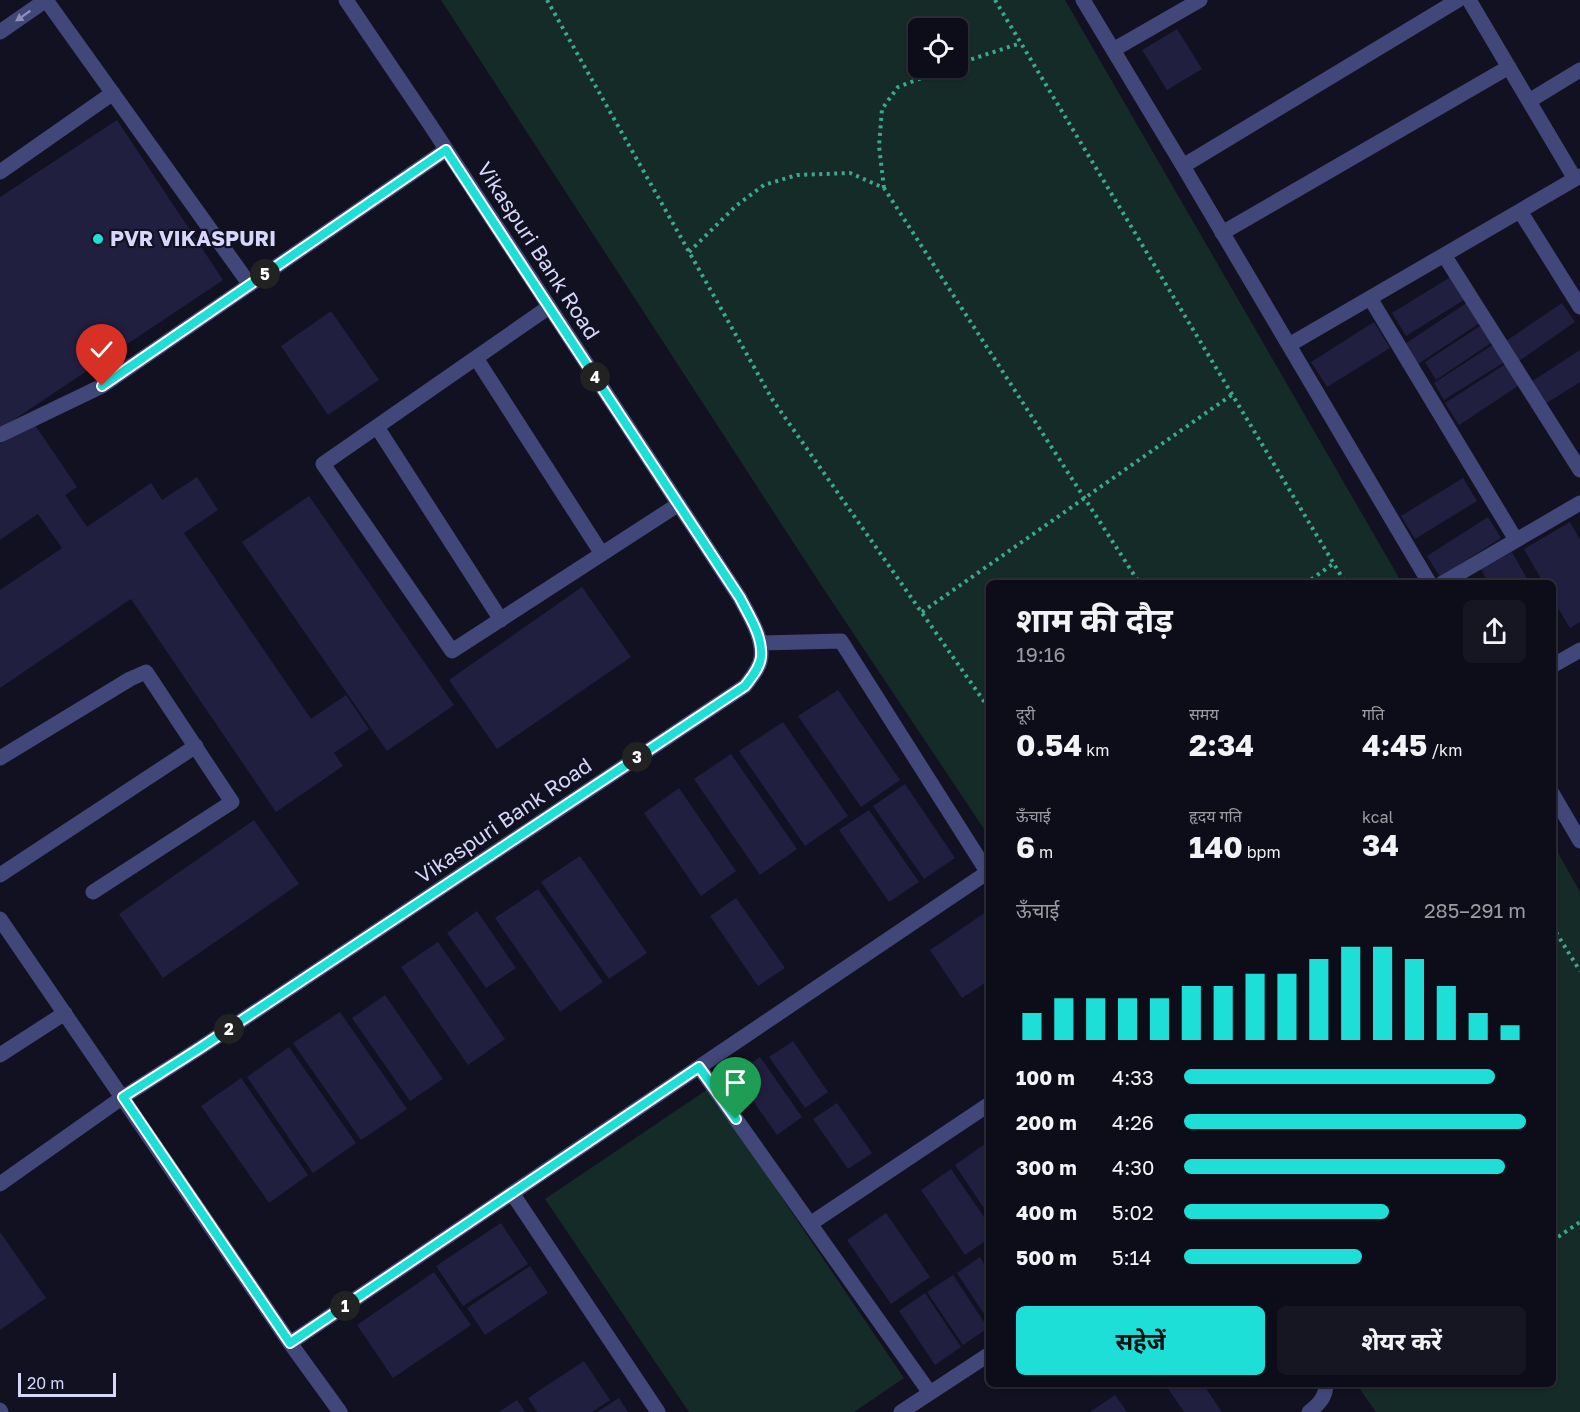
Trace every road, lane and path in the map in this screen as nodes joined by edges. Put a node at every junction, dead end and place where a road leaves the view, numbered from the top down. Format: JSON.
{"nodes":[{"id":1,"x":46,"y":0,"type":"edge"},
{"id":2,"x":346,"y":0,"type":"edge"},
{"id":3,"x":547,"y":0,"type":"edge"},
{"id":4,"x":996,"y":0,"type":"edge"},
{"id":5,"x":1083,"y":0,"type":"edge"},
{"id":6,"x":1200,"y":0,"type":"edge"},
{"id":7,"x":1458,"y":0,"type":"edge"},
{"id":8,"x":1469,"y":0,"type":"edge"},
{"id":9,"x":0,"y":32,"type":"edge"},
{"id":10,"x":1021,"y":43,"type":"junction"},
{"id":11,"x":1113,"y":50,"type":"junction"},
{"id":12,"x":968,"y":60,"type":"edge"},
{"id":13,"x":1509,"y":67,"type":"junction"},
{"id":14,"x":1580,"y":70,"type":"edge"},
{"id":15,"x":922,"y":78,"type":"edge"},
{"id":16,"x":112,"y":93,"type":"junction"},
{"id":17,"x":1529,"y":101,"type":"junction"},
{"id":18,"x":446,"y":150,"type":"junction"},
{"id":19,"x":1183,"y":166,"type":"junction"},
{"id":20,"x":0,"y":172,"type":"edge"},
{"id":21,"x":1578,"y":178,"type":"edge"},
{"id":22,"x":884,"y":188,"type":"junction"},
{"id":23,"x":1520,"y":211,"type":"junction"},
{"id":24,"x":1222,"y":233,"type":"junction"},
{"id":25,"x":689,"y":252,"type":"junction"},
{"id":26,"x":1444,"y":255,"type":"junction"},
{"id":27,"x":250,"y":285,"type":"junction"},
{"id":28,"x":1370,"y":298,"type":"junction"},
{"id":29,"x":549,"y":307,"type":"junction"},
{"id":30,"x":1580,"y":307,"type":"edge"},
{"id":31,"x":1289,"y":345,"type":"junction"},
{"id":32,"x":476,"y":358,"type":"junction"},
{"id":33,"x":1233,"y":394,"type":"junction"},
{"id":34,"x":377,"y":427,"type":"junction"},
{"id":35,"x":0,"y":435,"type":"edge"},
{"id":36,"x":1580,"y":470,"type":"edge"},
{"id":37,"x":1084,"y":499,"type":"junction"},
{"id":38,"x":1580,"y":503,"type":"edge"},
{"id":39,"x":678,"y":504,"type":"junction"},
{"id":40,"x":1516,"y":540,"type":"junction"},
{"id":41,"x":602,"y":554,"type":"junction"},
{"id":42,"x":1334,"y":563,"type":"junction"},
{"id":43,"x":1137,"y":580,"type":"edge"},
{"id":44,"x":1311,"y":580,"type":"edge"},
{"id":45,"x":1344,"y":580,"type":"edge"},
{"id":46,"x":1428,"y":580,"type":"edge"},
{"id":47,"x":1448,"y":580,"type":"edge"},
{"id":48,"x":922,"y":612,"type":"junction"},
{"id":49,"x":501,"y":620,"type":"junction"},
{"id":50,"x":760,"y":643,"type":"junction"},
{"id":51,"x":1580,"y":650,"type":"edge"},
{"id":52,"x":1556,"y":664,"type":"edge"},
{"id":53,"x":986,"y":704,"type":"edge"},
{"id":54,"x":195,"y":746,"type":"junction"},
{"id":55,"x":0,"y":758,"type":"edge"},
{"id":56,"x":1556,"y":800,"type":"edge"},
{"id":57,"x":1580,"y":841,"type":"edge"},
{"id":58,"x":986,"y":869,"type":"edge"},
{"id":59,"x":986,"y":873,"type":"edge"},
{"id":60,"x":0,"y":875,"type":"edge"},
{"id":61,"x":93,"y":892,"type":"dead end"},
{"id":62,"x":0,"y":919,"type":"edge"},
{"id":63,"x":1556,"y":932,"type":"edge"},
{"id":64,"x":1580,"y":971,"type":"edge"},
{"id":65,"x":65,"y":1013,"type":"junction"},
{"id":66,"x":0,"y":1055,"type":"edge"},
{"id":67,"x":699,"y":1067,"type":"junction"},
{"id":68,"x":123,"y":1097,"type":"junction"},
{"id":69,"x":986,"y":1106,"type":"edge"},
{"id":70,"x":0,"y":1184,"type":"edge"},
{"id":71,"x":512,"y":1193,"type":"junction"},
{"id":72,"x":1580,"y":1222,"type":"edge"},
{"id":73,"x":810,"y":1224,"type":"junction"},
{"id":74,"x":1556,"y":1237,"type":"edge"},
{"id":75,"x":290,"y":1343,"type":"junction"},
{"id":76,"x":986,"y":1356,"type":"edge"},
{"id":77,"x":1326,"y":1387,"type":"edge"},
{"id":78,"x":930,"y":1393,"type":"junction"},
{"id":79,"x":340,"y":1412,"type":"edge"},
{"id":80,"x":658,"y":1412,"type":"edge"},
{"id":81,"x":901,"y":1412,"type":"edge"},
{"id":82,"x":1309,"y":1412,"type":"edge"}],
"edges":[{"from":1,"to":9,"type":"street","one_way":true},
{"from":1,"to":16,"type":"street"},
{"from":2,"to":18,"type":"street","name":"Vikaspuri Bank Road"},
{"from":3,"to":25,"type":"path"},
{"from":4,"to":10,"type":"path"},
{"from":5,"to":11,"type":"street"},
{"from":6,"to":11,"type":"street"},
{"from":7,"to":19,"type":"street"},
{"from":8,"to":13,"type":"street"},
{"from":10,"to":12,"type":"path"},
{"from":10,"to":33,"type":"path"},
{"from":11,"to":19,"type":"street"},
{"from":13,"to":17,"type":"street"},
{"from":13,"to":24,"type":"street"},
{"from":14,"to":17,"type":"street"},
{"from":15,"to":22,"type":"path"},
{"from":16,"to":20,"type":"street"},
{"from":16,"to":27,"type":"street"},
{"from":17,"to":21,"type":"street"},
{"from":18,"to":27,"type":"street"},
{"from":18,"to":29,"type":"street","name":"Vikaspuri Bank Road"},
{"from":19,"to":24,"type":"street"},
{"from":21,"to":23,"type":"street"},
{"from":22,"to":25,"type":"path"},
{"from":22,"to":37,"type":"path"},
{"from":23,"to":26,"type":"street"},
{"from":23,"to":30,"type":"street"},
{"from":24,"to":31,"type":"street"},
{"from":25,"to":48,"type":"path"},
{"from":26,"to":28,"type":"street"},
{"from":26,"to":36,"type":"street"},
{"from":27,"to":35,"type":"street"},
{"from":28,"to":31,"type":"street"},
{"from":28,"to":40,"type":"street"},
{"from":29,"to":32,"type":"street"},
{"from":29,"to":39,"type":"street","name":"Vikaspuri Bank Road"},
{"from":31,"to":46,"type":"street"},
{"from":32,"to":34,"type":"street"},
{"from":32,"to":41,"type":"street"},
{"from":33,"to":37,"type":"path"},
{"from":33,"to":42,"type":"path"},
{"from":34,"to":49,"type":"street"},
{"from":34,"to":49,"type":"street"},
{"from":37,"to":43,"type":"path"},
{"from":37,"to":48,"type":"path"},
{"from":38,"to":40,"type":"street"},
{"from":39,"to":41,"type":"street"},
{"from":39,"to":50,"type":"street","name":"Vikaspuri Bank Road"},
{"from":40,"to":47,"type":"street"},
{"from":41,"to":49,"type":"street"},
{"from":42,"to":44,"type":"path"},
{"from":42,"to":45,"type":"path"},
{"from":48,"to":53,"type":"path"},
{"from":50,"to":58,"type":"street"},
{"from":50,"to":68,"type":"street","name":"Vikaspuri Bank Road"},
{"from":51,"to":52,"type":"street"},
{"from":54,"to":55,"type":"street"},
{"from":54,"to":60,"type":"street"},
{"from":54,"to":61,"type":"street"},
{"from":56,"to":57,"type":"street"},
{"from":59,"to":67,"type":"street"},
{"from":62,"to":65,"type":"street"},
{"from":63,"to":64,"type":"path"},
{"from":65,"to":66,"type":"street"},
{"from":65,"to":68,"type":"street"},
{"from":67,"to":71,"type":"street"},
{"from":67,"to":73,"type":"street"},
{"from":68,"to":70,"type":"street","name":"Vikaspuri Bank Road"},
{"from":68,"to":75,"type":"street"},
{"from":69,"to":73,"type":"street"},
{"from":71,"to":75,"type":"street"},
{"from":71,"to":80,"type":"street"},
{"from":72,"to":74,"type":"path"},
{"from":73,"to":78,"type":"street"},
{"from":75,"to":79,"type":"street"},
{"from":76,"to":78,"type":"street"},
{"from":77,"to":82,"type":"street"},
{"from":78,"to":81,"type":"street"}]}
